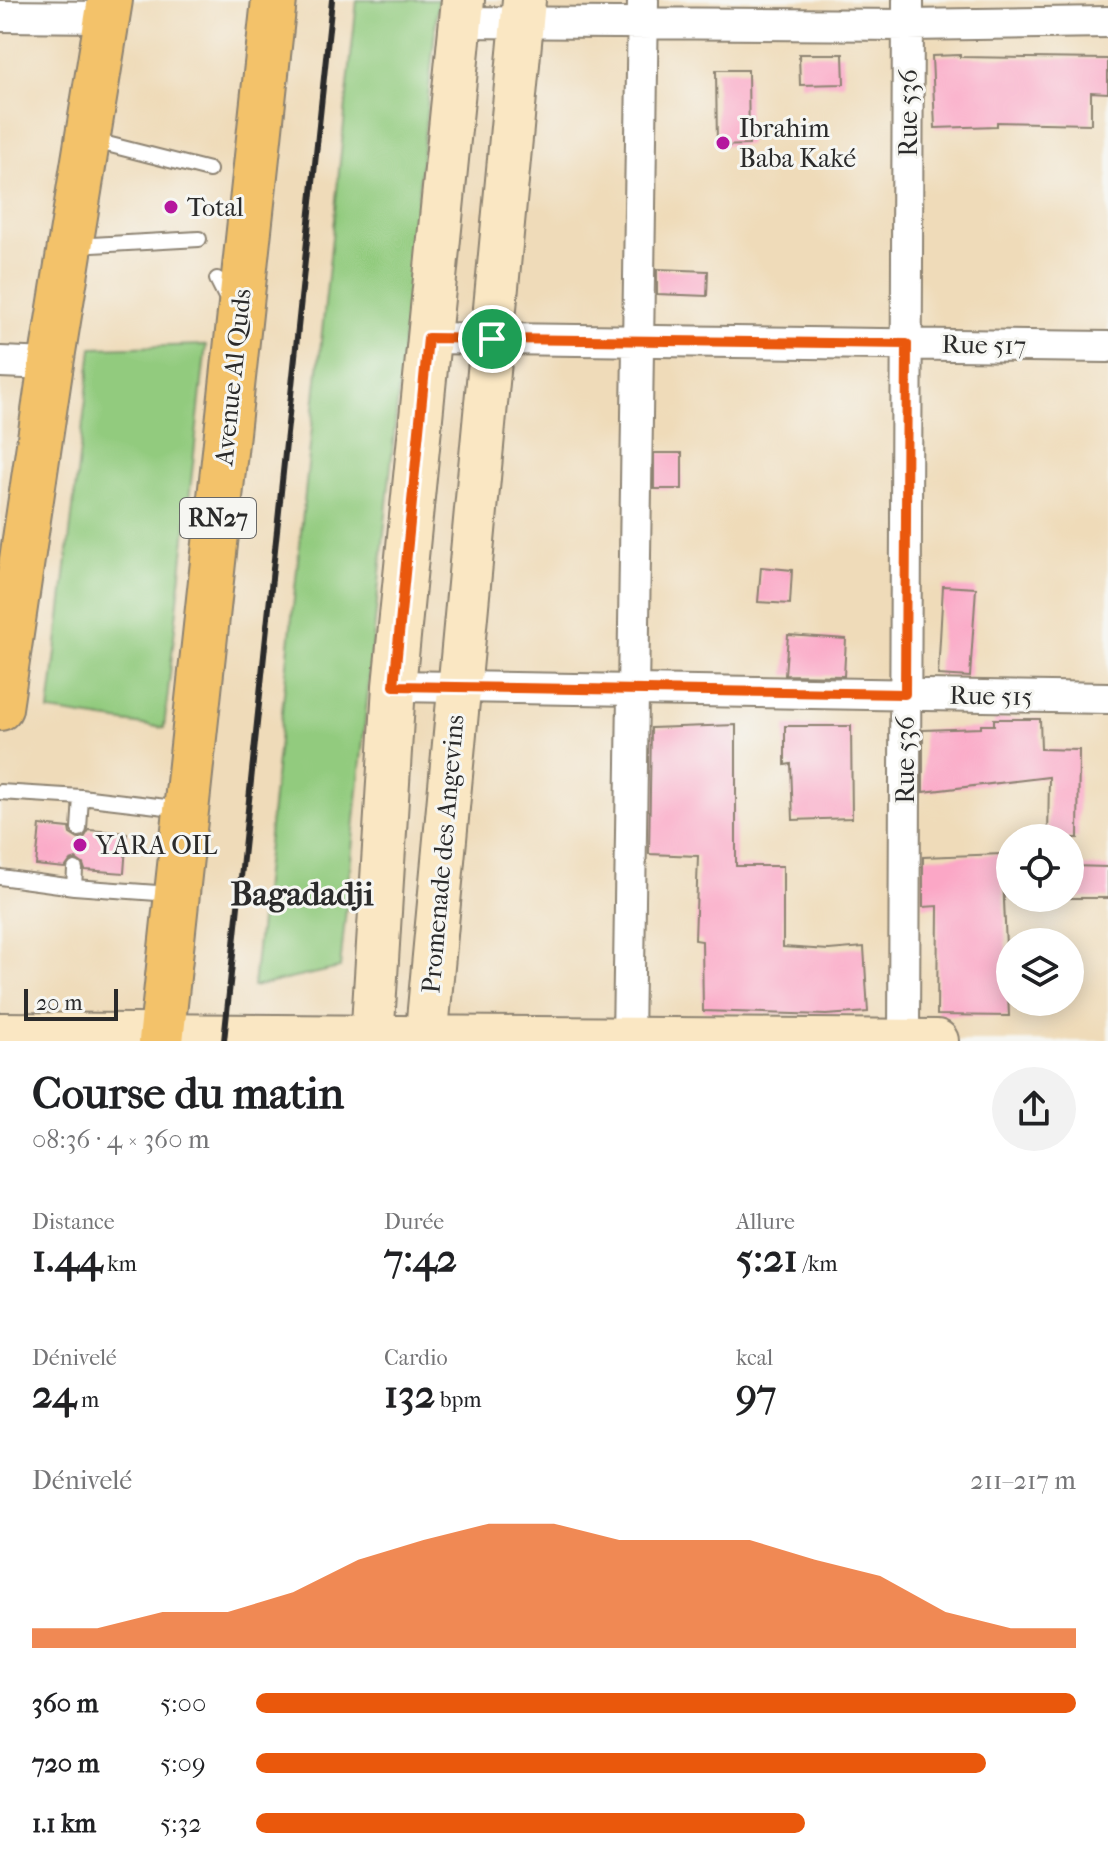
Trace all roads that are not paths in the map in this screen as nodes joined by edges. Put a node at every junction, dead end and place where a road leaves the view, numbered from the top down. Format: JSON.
{"nodes":[{"id":1,"x":274,"y":0,"type":"edge"},
{"id":2,"x":108,"y":8,"type":"edge"},
{"id":3,"x":462,"y":11,"type":"edge"},
{"id":4,"x":523,"y":11,"type":"edge"},
{"id":5,"x":642,"y":11,"type":"edge"},
{"id":6,"x":908,"y":13,"type":"edge"},
{"id":7,"x":0,"y":16,"type":"edge"},
{"id":8,"x":1108,"y":22,"type":"edge"},
{"id":9,"x":87,"y":139,"type":"junction"},
{"id":10,"x":209,"y":170,"type":"dead end"},
{"id":11,"x":199,"y":239,"type":"dead end"},
{"id":12,"x":70,"y":247,"type":"junction"},
{"id":13,"x":217,"y":279,"type":"dead end"},
{"id":14,"x":239,"y":321,"type":"junction"},
{"id":15,"x":428,"y":338,"type":"junction"},
{"id":16,"x":492,"y":339,"type":"junction"},
{"id":17,"x":638,"y":341,"type":"junction"},
{"id":18,"x":907,"y":344,"type":"junction"},
{"id":19,"x":1108,"y":347,"type":"edge"},
{"id":20,"x":0,"y":362,"type":"edge"},
{"id":21,"x":51,"y":364,"type":"junction"},
{"id":22,"x":394,"y":686,"type":"junction"},
{"id":23,"x":458,"y":687,"type":"junction"},
{"id":24,"x":633,"y":690,"type":"junction"},
{"id":25,"x":905,"y":694,"type":"junction"},
{"id":26,"x":1108,"y":698,"type":"edge"},
{"id":27,"x":0,"y":708,"type":"edge"},
{"id":28,"x":0,"y":792,"type":"edge"},
{"id":29,"x":81,"y":797,"type":"junction"},
{"id":30,"x":186,"y":810,"type":"junction"},
{"id":31,"x":79,"y":829,"type":"dead end"},
{"id":32,"x":75,"y":869,"type":"dead end"},
{"id":33,"x":0,"y":877,"type":"edge"},
{"id":34,"x":74,"y":887,"type":"junction"},
{"id":35,"x":177,"y":895,"type":"junction"},
{"id":36,"x":0,"y":1034,"type":"edge"},
{"id":37,"x":161,"y":1038,"type":"edge"},
{"id":38,"x":372,"y":1039,"type":"edge"},
{"id":39,"x":426,"y":1040,"type":"edge"},
{"id":40,"x":628,"y":1040,"type":"edge"},
{"id":41,"x":904,"y":1041,"type":"edge"},
{"id":42,"x":937,"y":1041,"type":"edge"}],
"edges":[{"from":1,"to":14,"type":"main road","name":"Avenue Al Quds","number":"RN27"},
{"from":2,"to":7,"type":"street"},
{"from":2,"to":9,"type":"main road"},
{"from":3,"to":4,"type":"street"},
{"from":3,"to":15,"type":"street"},
{"from":4,"to":5,"type":"street"},
{"from":4,"to":16,"type":"street","name":"Promenade des Angevins"},
{"from":5,"to":6,"type":"street"},
{"from":5,"to":17,"type":"street"},
{"from":6,"to":8,"type":"street"},
{"from":6,"to":18,"type":"street","name":"Rue 536"},
{"from":9,"to":10,"type":"lane"},
{"from":9,"to":12,"type":"main road"},
{"from":11,"to":12,"type":"lane"},
{"from":12,"to":21,"type":"main road"},
{"from":13,"to":14,"type":"lane"},
{"from":14,"to":30,"type":"main road","name":"Avenue Al Quds","number":"RN27"},
{"from":15,"to":16,"type":"street","name":"Rue 517"},
{"from":15,"to":22,"type":"street"},
{"from":16,"to":17,"type":"street","name":"Rue 517"},
{"from":16,"to":23,"type":"street","name":"Promenade des Angevins"},
{"from":17,"to":18,"type":"street","name":"Rue 517"},
{"from":17,"to":24,"type":"street"},
{"from":18,"to":19,"type":"street","name":"Rue 517"},
{"from":18,"to":25,"type":"street","name":"Rue 536"},
{"from":20,"to":21,"type":"street"},
{"from":21,"to":27,"type":"main road"},
{"from":22,"to":23,"type":"street","name":"Rue 515"},
{"from":22,"to":38,"type":"street"},
{"from":23,"to":24,"type":"street","name":"Rue 515"},
{"from":23,"to":39,"type":"street","name":"Promenade des Angevins"},
{"from":24,"to":25,"type":"street","name":"Rue 515"},
{"from":24,"to":40,"type":"street"},
{"from":25,"to":26,"type":"street","name":"Rue 515"},
{"from":25,"to":41,"type":"street","name":"Rue 536"},
{"from":28,"to":29,"type":"lane"},
{"from":29,"to":30,"type":"lane"},
{"from":29,"to":31,"type":"lane"},
{"from":30,"to":35,"type":"main road","name":"Avenue Al Quds","number":"RN27"},
{"from":32,"to":34,"type":"lane"},
{"from":33,"to":34,"type":"lane"},
{"from":34,"to":35,"type":"lane"},
{"from":35,"to":37,"type":"main road","name":"Avenue Al Quds","number":"RN27"},
{"from":36,"to":37,"type":"street"},
{"from":37,"to":38,"type":"street"},
{"from":38,"to":39,"type":"street"},
{"from":39,"to":40,"type":"street"},
{"from":40,"to":41,"type":"street"},
{"from":41,"to":42,"type":"street"}]}
